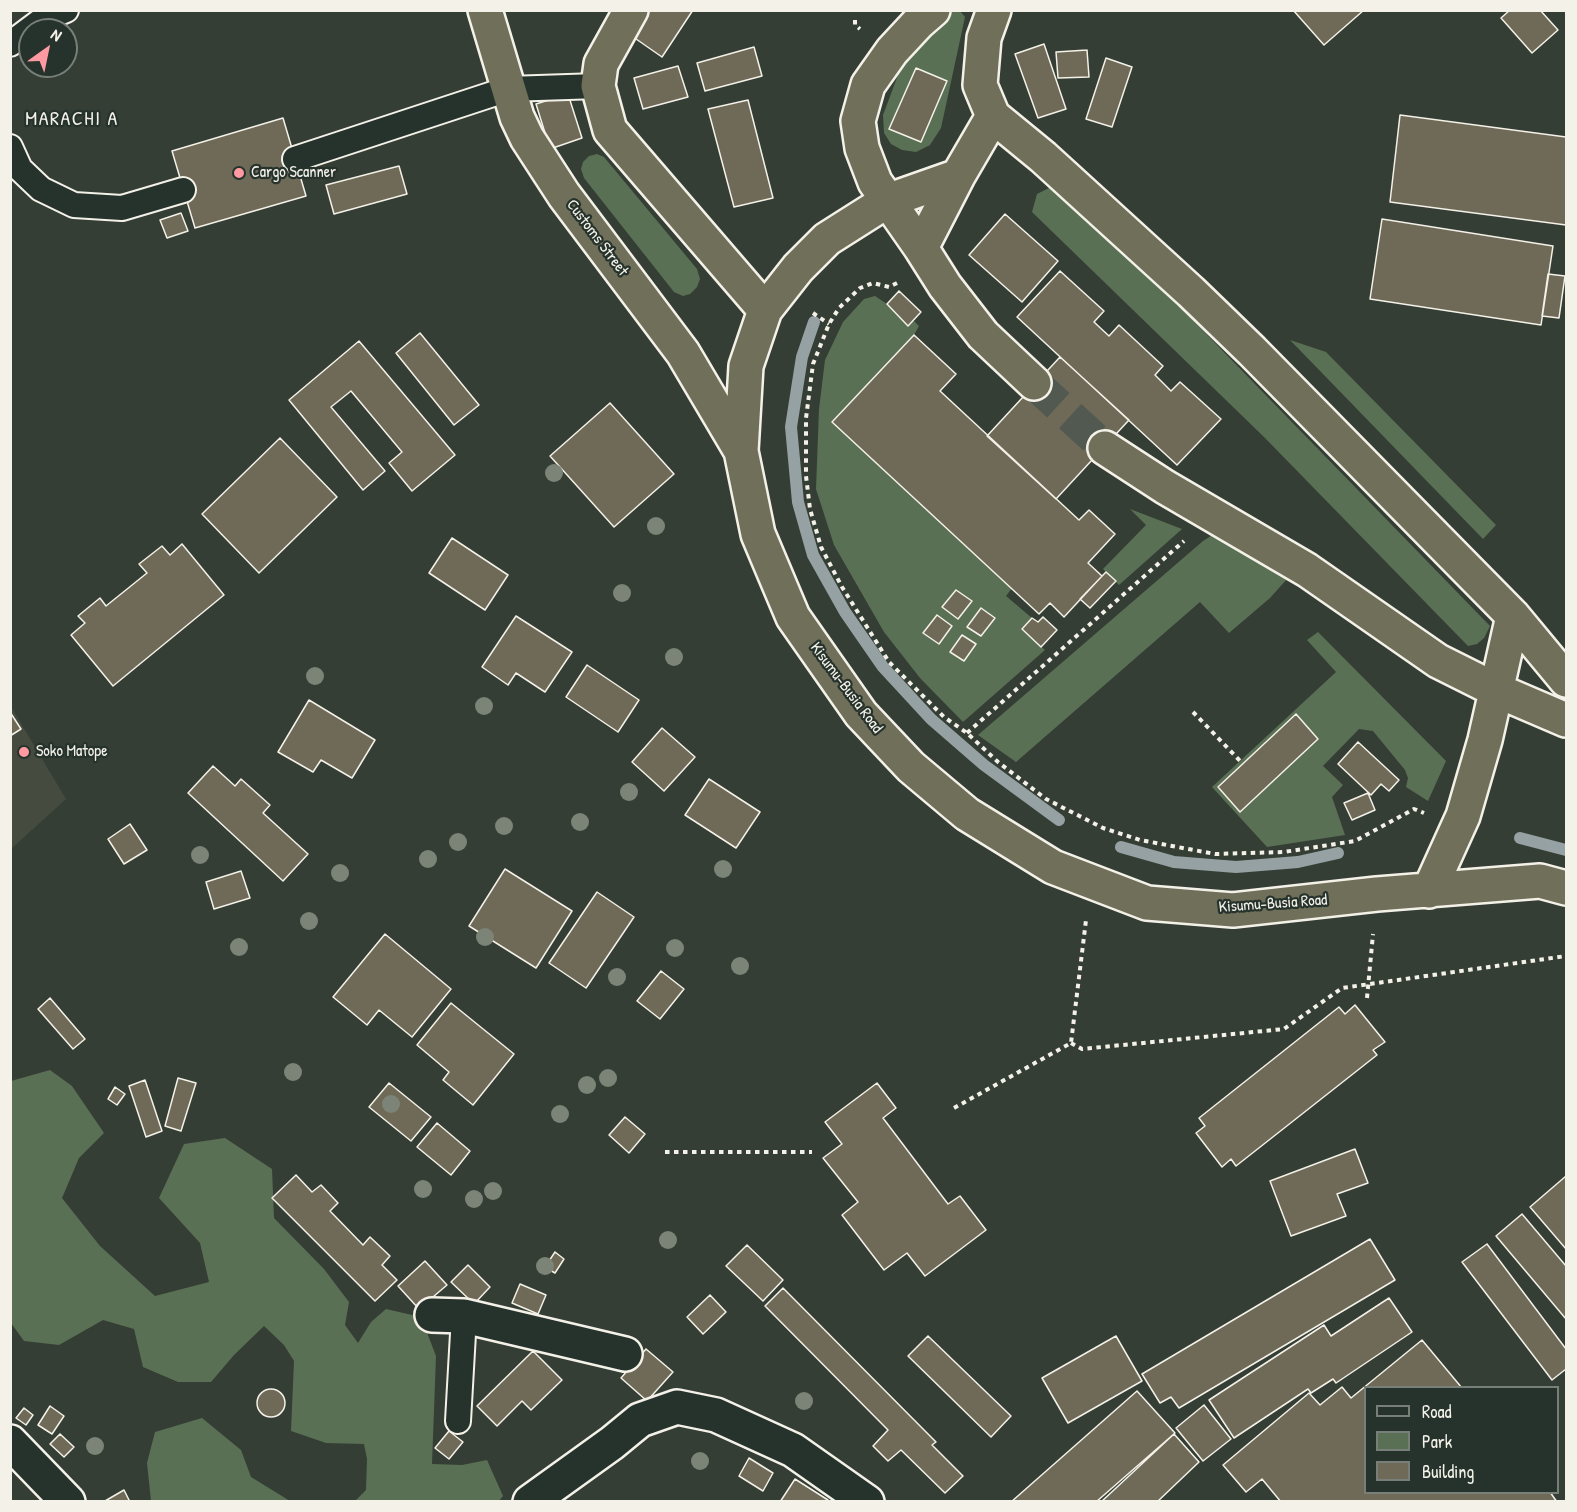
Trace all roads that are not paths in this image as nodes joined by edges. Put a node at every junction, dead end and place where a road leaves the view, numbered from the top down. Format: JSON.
{"nodes":[{"id":1,"x":66,"y":10,"type":"edge"},
{"id":2,"x":485,"y":10,"type":"edge"},
{"id":3,"x":631,"y":10,"type":"edge"},
{"id":4,"x":933,"y":10,"type":"edge"},
{"id":5,"x":989,"y":24,"type":"edge"},
{"id":6,"x":10,"y":44,"type":"edge"},
{"id":7,"x":598,"y":86,"type":"junction"},
{"id":8,"x":507,"y":89,"type":"junction"},
{"id":9,"x":993,"y":116,"type":"junction"},
{"id":10,"x":10,"y":147,"type":"edge"},
{"id":11,"x":295,"y":159,"type":"dead end"},
{"id":12,"x":958,"y":176,"type":"junction"},
{"id":13,"x":183,"y":190,"type":"dead end"},
{"id":14,"x":887,"y":201,"type":"junction"},
{"id":15,"x":927,"y":256,"type":"junction"},
{"id":16,"x":765,"y":310,"type":"junction"},
{"id":17,"x":1035,"y":382,"type":"tunnel mouth"},
{"id":18,"x":1105,"y":448,"type":"tunnel mouth"},
{"id":19,"x":741,"y":450,"type":"junction"},
{"id":20,"x":1513,"y":616,"type":"junction"},
{"id":21,"x":1566,"y":680,"type":"edge"},
{"id":22,"x":1496,"y":690,"type":"junction"},
{"id":23,"x":1566,"y":720,"type":"edge"},
{"id":24,"x":1566,"y":888,"type":"edge"},
{"id":25,"x":1429,"y":891,"type":"junction"},
{"id":26,"x":448,"y":1315,"type":"joint"},
{"id":27,"x":625,"y":1354,"type":"dead end"},
{"id":28,"x":458,"y":1421,"type":"dead end"},
{"id":29,"x":10,"y":1442,"type":"edge"},
{"id":30,"x":68,"y":1502,"type":"edge"},
{"id":31,"x":530,"y":1502,"type":"edge"},
{"id":32,"x":867,"y":1502,"type":"edge"}],
"edges":[{"from":1,"to":6,"type":"lane"},
{"from":2,"to":8,"type":"highway","name":"Customs Street"},
{"from":3,"to":7,"type":"highway"},
{"from":4,"to":14,"type":"highway"},
{"from":5,"to":9,"type":"highway"},
{"from":7,"to":8,"type":"lane"},
{"from":7,"to":16,"type":"highway"},
{"from":8,"to":11,"type":"lane"},
{"from":8,"to":19,"type":"highway","name":"Customs Street"},
{"from":9,"to":12,"type":"highway"},
{"from":9,"to":20,"type":"highway"},
{"from":10,"to":13,"type":"lane"},
{"from":12,"to":14,"type":"highway","name":"Kisumu-Busia Road"},
{"from":12,"to":15,"type":"highway"},
{"from":14,"to":15,"type":"highway"},
{"from":14,"to":16,"type":"highway","name":"Kisumu-Busia Road"},
{"from":15,"to":17,"type":"highway"},
{"from":16,"to":19,"type":"highway","name":"Kisumu-Busia Road"},
{"from":18,"to":22,"type":"highway"},
{"from":19,"to":25,"type":"highway","name":"Kisumu-Busia Road"},
{"from":20,"to":21,"type":"highway"},
{"from":20,"to":22,"type":"highway"},
{"from":22,"to":23,"type":"highway"},
{"from":22,"to":25,"type":"highway"},
{"from":24,"to":25,"type":"highway","name":"Kisumu-Busia Road"},
{"from":26,"to":27,"type":"street"},
{"from":26,"to":28,"type":"lane"},
{"from":29,"to":30,"type":"street"},
{"from":31,"to":32,"type":"street"}]}
